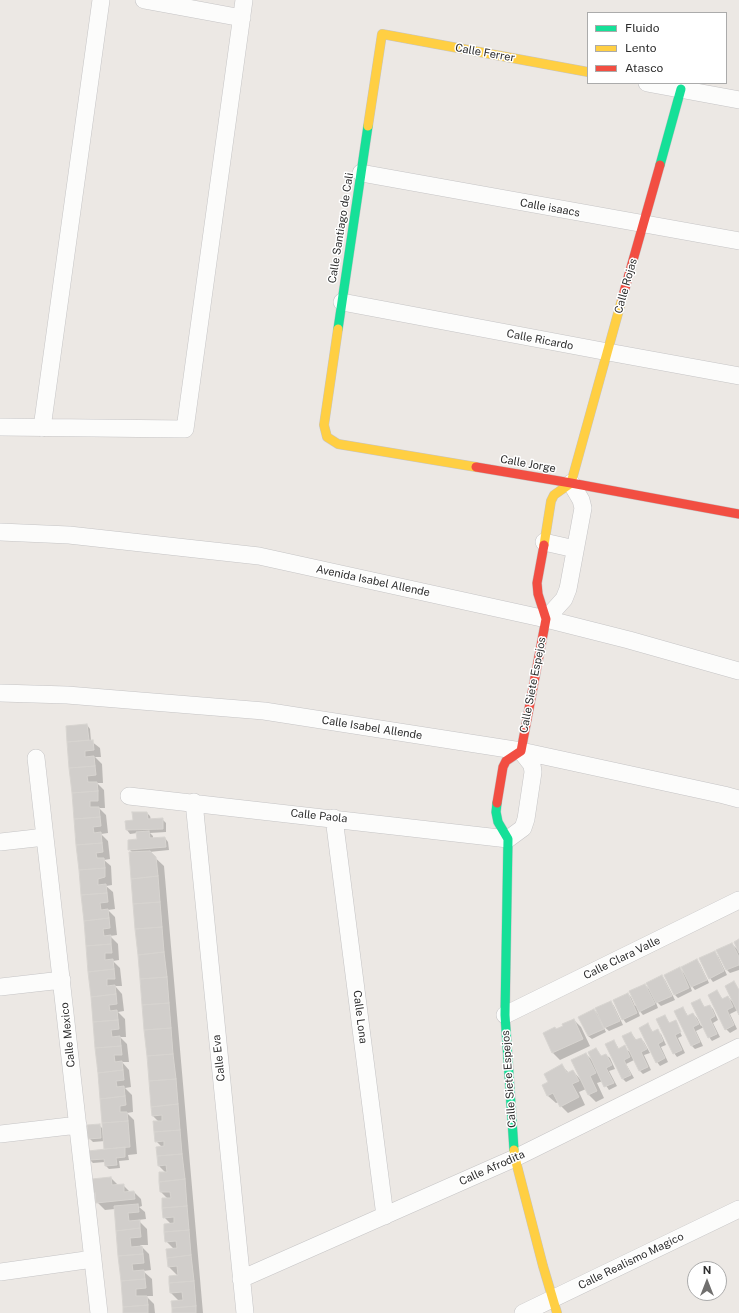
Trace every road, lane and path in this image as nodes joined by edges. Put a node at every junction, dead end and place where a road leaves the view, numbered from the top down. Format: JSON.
{"nodes":[{"id":1,"x":101,"y":0,"type":"edge"},
{"id":2,"x":144,"y":0,"type":"edge"},
{"id":3,"x":244,"y":0,"type":"edge"},
{"id":4,"x":242,"y":18,"type":"junction"},
{"id":5,"x":382,"y":34,"type":"joint"},
{"id":6,"x":587,"y":72,"type":"edge"},
{"id":7,"x":653,"y":84,"type":"edge"},
{"id":8,"x":681,"y":89,"type":"junction"},
{"id":9,"x":739,"y":100,"type":"edge"},
{"id":10,"x":361,"y":174,"type":"junction"},
{"id":11,"x":644,"y":224,"type":"junction"},
{"id":12,"x":739,"y":241,"type":"edge"},
{"id":13,"x":342,"y":302,"type":"junction"},
{"id":14,"x":608,"y":352,"type":"junction"},
{"id":15,"x":739,"y":376,"type":"edge"},
{"id":16,"x":324,"y":425,"type":"joint"},
{"id":17,"x":0,"y":427,"type":"edge"},
{"id":18,"x":42,"y":428,"type":"junction"},
{"id":19,"x":571,"y":483,"type":"junction"},
{"id":20,"x":739,"y":514,"type":"edge"},
{"id":21,"x":0,"y":532,"type":"edge"},
{"id":22,"x":544,"y":542,"type":"junction"},
{"id":23,"x":575,"y":549,"type":"junction"},
{"id":24,"x":546,"y":619,"type":"junction"},
{"id":25,"x":739,"y":671,"type":"edge"},
{"id":26,"x":0,"y":693,"type":"edge"},
{"id":27,"x":521,"y":751,"type":"junction"},
{"id":28,"x":36,"y":758,"type":"dead end"},
{"id":29,"x":129,"y":796,"type":"dead end"},
{"id":30,"x":739,"y":800,"type":"edge"},
{"id":31,"x":194,"y":802,"type":"junction"},
{"id":32,"x":334,"y":818,"type":"junction"},
{"id":33,"x":45,"y":838,"type":"junction"},
{"id":34,"x":508,"y":838,"type":"junction"},
{"id":35,"x":0,"y":842,"type":"edge"},
{"id":36,"x":739,"y":900,"type":"edge"},
{"id":37,"x":62,"y":980,"type":"junction"},
{"id":38,"x":0,"y":987,"type":"edge"},
{"id":39,"x":505,"y":1015,"type":"junction"},
{"id":40,"x":739,"y":1047,"type":"edge"},
{"id":41,"x":78,"y":1125,"type":"junction"},
{"id":42,"x":0,"y":1134,"type":"edge"},
{"id":43,"x":515,"y":1158,"type":"junction"},
{"id":44,"x":739,"y":1209,"type":"edge"},
{"id":45,"x":385,"y":1216,"type":"junction"},
{"id":46,"x":93,"y":1259,"type":"junction"},
{"id":47,"x":0,"y":1272,"type":"edge"},
{"id":48,"x":241,"y":1279,"type":"junction"},
{"id":49,"x":555,"y":1306,"type":"edge"},
{"id":50,"x":99,"y":1313,"type":"edge"},
{"id":51,"x":245,"y":1313,"type":"edge"},
{"id":52,"x":523,"y":1313,"type":"edge"}],
"edges":[{"from":1,"to":18,"type":"street"},
{"from":2,"to":4,"type":"street"},
{"from":3,"to":4,"type":"street"},
{"from":4,"to":18,"type":"street"},
{"from":5,"to":6,"type":"street","name":"Calle Ferrer"},
{"from":5,"to":10,"type":"street","name":"Calle Santiago de Cali"},
{"from":7,"to":8,"type":"street"},
{"from":8,"to":9,"type":"street"},
{"from":8,"to":11,"type":"street","name":"Calle Rojas"},
{"from":10,"to":11,"type":"street","name":"Calle isaacs"},
{"from":10,"to":13,"type":"street","name":"Calle Santiago de Cali"},
{"from":11,"to":12,"type":"street","name":"Calle isaacs"},
{"from":11,"to":14,"type":"street","name":"Calle Rojas"},
{"from":13,"to":14,"type":"street","name":"Calle Ricardo"},
{"from":13,"to":16,"type":"street","name":"Calle Santiago de Cali"},
{"from":14,"to":15,"type":"street","name":"Calle Ricardo"},
{"from":14,"to":19,"type":"street","name":"Calle Rojas"},
{"from":16,"to":19,"type":"street","name":"Calle Jorge"},
{"from":17,"to":18,"type":"street"},
{"from":19,"to":20,"type":"street","name":"Calle Jorge"},
{"from":19,"to":22,"type":"street"},
{"from":19,"to":23,"type":"street"},
{"from":21,"to":24,"type":"street","name":"Avenida Isabel Allende"},
{"from":22,"to":23,"type":"street"},
{"from":22,"to":24,"type":"street"},
{"from":23,"to":24,"type":"street"},
{"from":24,"to":25,"type":"street","name":"Avenida Isabel Allende"},
{"from":24,"to":27,"type":"street","name":"Calle Siete Espejos"},
{"from":26,"to":27,"type":"street","name":"Calle Isabel Allende"},
{"from":27,"to":30,"type":"street","name":"Calle Isabel Allende"},
{"from":27,"to":34,"type":"street"},
{"from":27,"to":34,"type":"street"},
{"from":28,"to":33,"type":"street","name":"Calle Mexico"},
{"from":29,"to":31,"type":"street","name":"Calle Paola"},
{"from":31,"to":32,"type":"street","name":"Calle Paola"},
{"from":31,"to":48,"type":"street","name":"Calle Eva"},
{"from":32,"to":34,"type":"street","name":"Calle Paola"},
{"from":32,"to":45,"type":"street","name":"Calle Lona"},
{"from":33,"to":35,"type":"street"},
{"from":33,"to":37,"type":"street","name":"Calle Mexico"},
{"from":34,"to":39,"type":"street","name":"Calle Siete Espejos"},
{"from":36,"to":39,"type":"street","name":"Calle Clara Valle"},
{"from":37,"to":38,"type":"street"},
{"from":37,"to":41,"type":"street","name":"Calle Mexico"},
{"from":39,"to":43,"type":"street","name":"Calle Siete Espejos"},
{"from":40,"to":43,"type":"street","name":"Calle Afrodita"},
{"from":41,"to":42,"type":"street"},
{"from":41,"to":46,"type":"street","name":"Calle Mexico"},
{"from":43,"to":45,"type":"street","name":"Calle Afrodita"},
{"from":43,"to":49,"type":"street","name":"Calle Siete Espejos"},
{"from":44,"to":49,"type":"street","name":"Calle Realismo Magico"},
{"from":45,"to":48,"type":"street","name":"Calle Afrodita"},
{"from":46,"to":47,"type":"street"},
{"from":46,"to":50,"type":"street","name":"Calle Mexico"},
{"from":48,"to":51,"type":"street","name":"Calle Eva"},
{"from":49,"to":52,"type":"street","name":"Calle Realismo Magico"}]}
